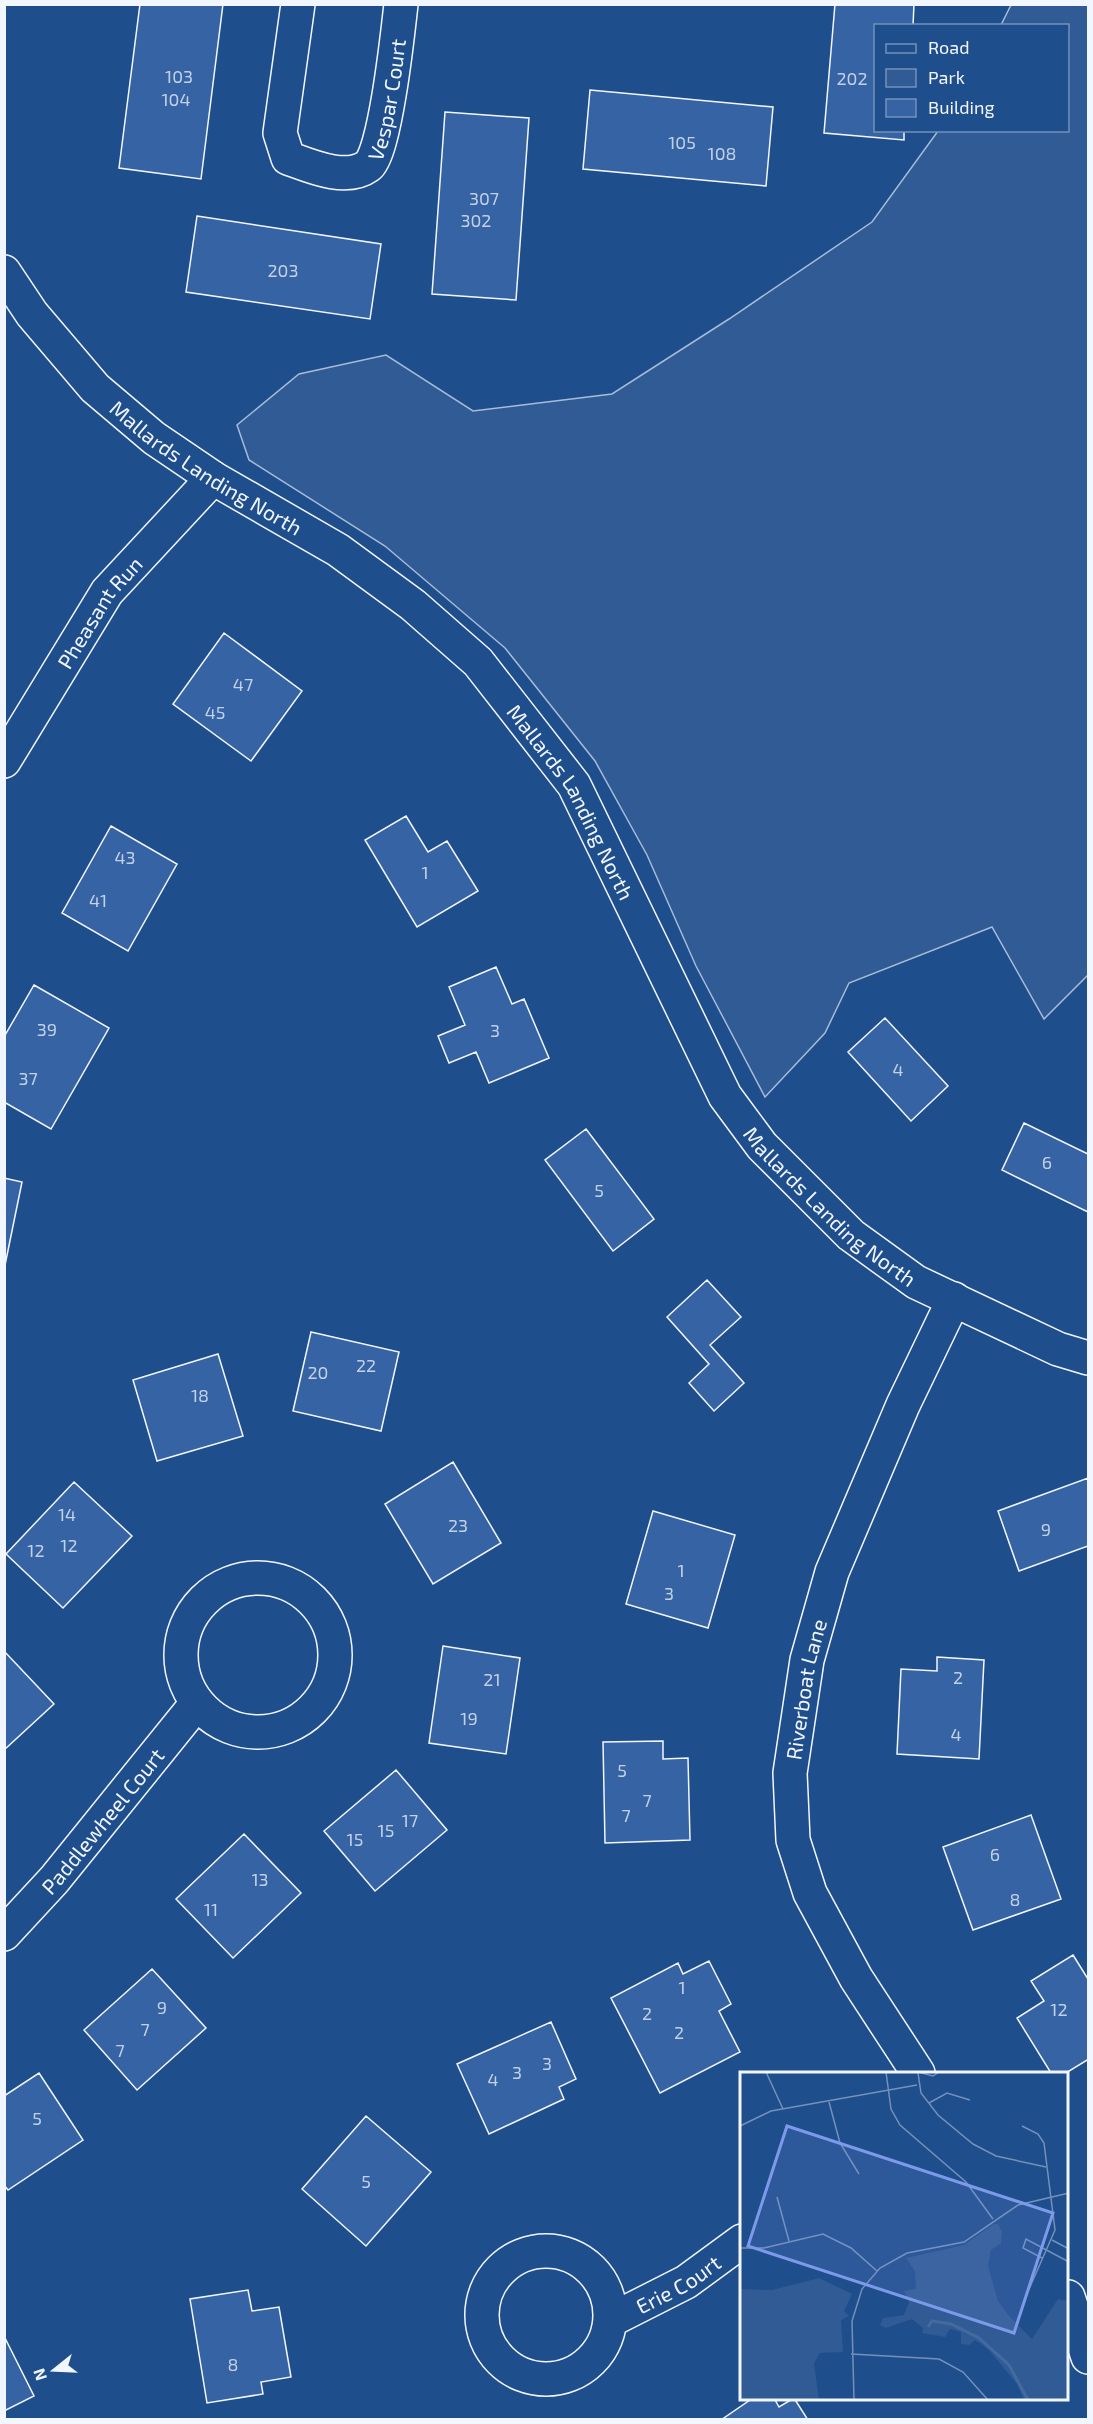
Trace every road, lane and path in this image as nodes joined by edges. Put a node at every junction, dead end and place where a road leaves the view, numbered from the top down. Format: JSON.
{"nodes":[{"id":1,"x":298,"y":4,"type":"edge"},
{"id":2,"x":401,"y":4,"type":"edge"},
{"id":3,"x":4,"y":272,"type":"edge"},
{"id":4,"x":213,"y":478,"type":"junction"},
{"id":5,"x":4,"y":761,"type":"edge"},
{"id":6,"x":954,"y":1299,"type":"junction"},
{"id":7,"x":1089,"y":1358,"type":"edge"},
{"id":8,"x":197,"y":1703,"type":"junction"},
{"id":9,"x":4,"y":1934,"type":"edge"},
{"id":10,"x":917,"y":2072,"type":"edge"},
{"id":11,"x":740,"y":2242,"type":"edge"},
{"id":12,"x":1069,"y":2300,"type":"edge"},
{"id":13,"x":611,"y":2320,"type":"dead end"},
{"id":14,"x":1089,"y":2357,"type":"edge"}],
"edges":[{"from":1,"to":2,"type":"street","name":"Vespar Court"},
{"from":3,"to":4,"type":"street","name":"Mallards Landing North"},
{"from":4,"to":5,"type":"street","name":"Pheasant Run"},
{"from":4,"to":6,"type":"street","name":"Mallards Landing North"},
{"from":6,"to":7,"type":"street","name":"Mallards Landing North"},
{"from":6,"to":10,"type":"street","name":"Riverboat Lane"},
{"from":8,"to":8,"type":"street"},
{"from":8,"to":9,"type":"street","name":"Paddlewheel Court"},
{"from":11,"to":13,"type":"street","name":"Erie Court"},
{"from":12,"to":14,"type":"street"}]}
